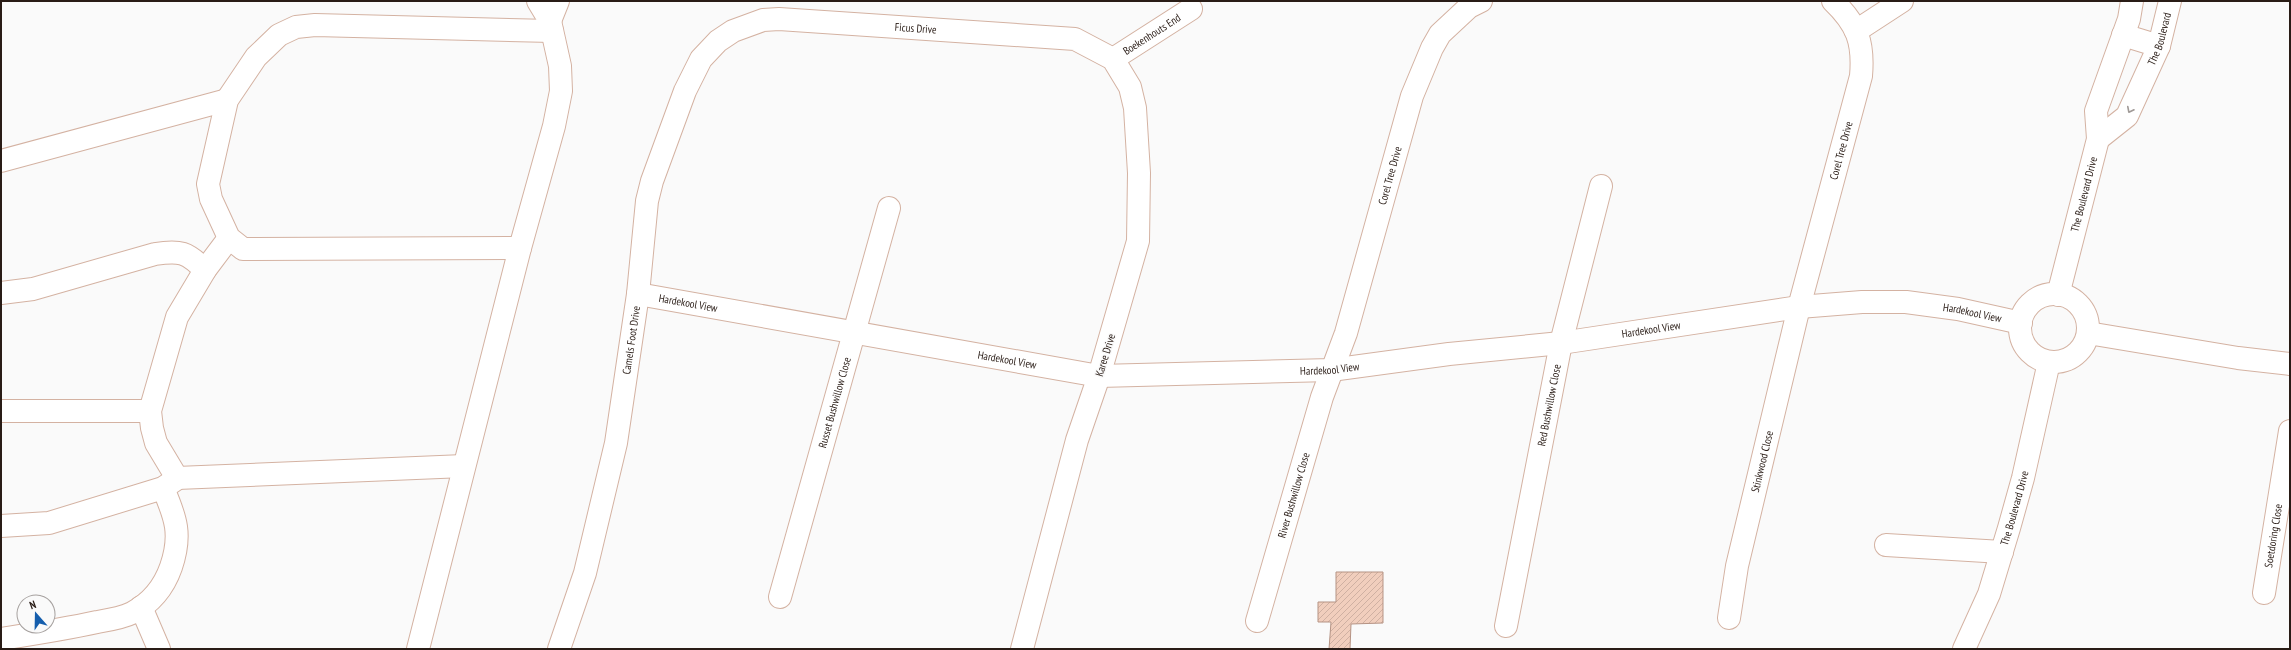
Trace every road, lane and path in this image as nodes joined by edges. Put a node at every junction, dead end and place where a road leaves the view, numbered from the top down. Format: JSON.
{"nodes":[{"id":1,"x":538,"y":1,"type":"edge"},
{"id":2,"x":558,"y":1,"type":"edge"},
{"id":3,"x":1481,"y":1,"type":"edge"},
{"id":4,"x":1833,"y":1,"type":"edge"},
{"id":5,"x":1902,"y":1,"type":"edge"},
{"id":6,"x":2132,"y":1,"type":"edge"},
{"id":7,"x":2170,"y":1,"type":"edge"},
{"id":8,"x":1191,"y":9,"type":"dead end"},
{"id":9,"x":551,"y":26,"type":"junction"},
{"id":10,"x":1856,"y":31,"type":"junction"},
{"id":11,"x":2123,"y":35,"type":"junction"},
{"id":12,"x":718,"y":41,"type":"joint"},
{"id":13,"x":2159,"y":46,"type":"junction"},
{"id":14,"x":1113,"y":59,"type":"junction"},
{"id":15,"x":227,"y":100,"type":"junction"},
{"id":16,"x":2098,"y":140,"type":"junction"},
{"id":17,"x":1,"y":161,"type":"edge"},
{"id":18,"x":1601,"y":186,"type":"dead end"},
{"id":19,"x":889,"y":208,"type":"dead end"},
{"id":20,"x":229,"y":238,"type":"junction"},
{"id":21,"x":520,"y":248,"type":"junction"},
{"id":22,"x":205,"y":270,"type":"junction"},
{"id":23,"x":1,"y":293,"type":"edge"},
{"id":24,"x":638,"y":294,"type":"junction"},
{"id":25,"x":2058,"y":295,"type":"junction"},
{"id":26,"x":1800,"y":306,"type":"junction"},
{"id":27,"x":2021,"y":322,"type":"junction"},
{"id":28,"x":853,"y":332,"type":"junction"},
{"id":29,"x":2088,"y":334,"type":"junction"},
{"id":30,"x":1561,"y":343,"type":"junction"},
{"id":31,"x":2049,"y":362,"type":"junction"},
{"id":32,"x":2290,"y":364,"type":"edge"},
{"id":33,"x":1332,"y":370,"type":"junction"},
{"id":34,"x":1099,"y":376,"type":"junction"},
{"id":35,"x":1,"y":411,"type":"edge"},
{"id":36,"x":150,"y":411,"type":"junction"},
{"id":37,"x":2290,"y":430,"type":"edge"},
{"id":38,"x":464,"y":466,"type":"junction"},
{"id":39,"x":170,"y":483,"type":"junction"},
{"id":40,"x":1,"y":526,"type":"edge"},
{"id":41,"x":1886,"y":545,"type":"dead end"},
{"id":42,"x":2002,"y":552,"type":"junction"},
{"id":43,"x":2264,"y":593,"type":"dead end"},
{"id":44,"x":780,"y":597,"type":"dead end"},
{"id":45,"x":141,"y":607,"type":"junction"},
{"id":46,"x":1729,"y":618,"type":"dead end"},
{"id":47,"x":1258,"y":621,"type":"dead end"},
{"id":48,"x":1506,"y":626,"type":"dead end"},
{"id":49,"x":1,"y":640,"type":"edge"},
{"id":50,"x":159,"y":649,"type":"edge"},
{"id":51,"x":418,"y":649,"type":"edge"},
{"id":52,"x":559,"y":649,"type":"edge"},
{"id":53,"x":1022,"y":649,"type":"edge"},
{"id":54,"x":1964,"y":649,"type":"edge"}],
"edges":[{"from":1,"to":9,"type":"street"},
{"from":2,"to":9,"type":"street"},
{"from":3,"to":33,"type":"street","name":"Corel Tree Drive"},
{"from":4,"to":10,"type":"street","name":"Corel Tree Drive"},
{"from":5,"to":10,"type":"street"},
{"from":6,"to":11,"type":"street"},
{"from":7,"to":13,"type":"street","name":"The Boulevard"},
{"from":8,"to":14,"type":"street","name":"Boekenhouts End"},
{"from":9,"to":15,"type":"street"},
{"from":9,"to":21,"type":"street"},
{"from":10,"to":26,"type":"street","name":"Corel Tree Drive"},
{"from":11,"to":13,"type":"street"},
{"from":11,"to":16,"type":"street","name":"The Boulevard Drive"},
{"from":12,"to":14,"type":"street","name":"Ficus Drive"},
{"from":12,"to":24,"type":"street","name":"Camels Foot Drive"},
{"from":13,"to":16,"type":"street","name":"The Boulevard","one_way":true},
{"from":14,"to":34,"type":"street","name":"Karee Drive"},
{"from":15,"to":17,"type":"street"},
{"from":15,"to":20,"type":"street"},
{"from":16,"to":25,"type":"street","name":"The Boulevard Drive"},
{"from":18,"to":30,"type":"street","name":"Red Bushwillow Close"},
{"from":19,"to":28,"type":"street","name":"Russet Bushwillow Close"},
{"from":20,"to":21,"type":"street"},
{"from":20,"to":22,"type":"street"},
{"from":21,"to":38,"type":"street"},
{"from":22,"to":23,"type":"street"},
{"from":22,"to":36,"type":"street"},
{"from":24,"to":28,"type":"street","name":"Hardekool View"},
{"from":24,"to":52,"type":"street","name":"Camels Foot Drive"},
{"from":25,"to":27,"type":"street"},
{"from":25,"to":29,"type":"street"},
{"from":26,"to":27,"type":"street","name":"Hardekool View"},
{"from":26,"to":30,"type":"street","name":"Hardekool View"},
{"from":26,"to":46,"type":"street","name":"Stinkwood Close"},
{"from":27,"to":31,"type":"street"},
{"from":28,"to":34,"type":"street","name":"Hardekool View"},
{"from":28,"to":44,"type":"street","name":"Russet Bushwillow Close"},
{"from":29,"to":31,"type":"street"},
{"from":29,"to":32,"type":"street"},
{"from":30,"to":33,"type":"street","name":"Hardekool View"},
{"from":30,"to":48,"type":"street","name":"Red Bushwillow Close"},
{"from":31,"to":42,"type":"street","name":"The Boulevard Drive"},
{"from":33,"to":34,"type":"street","name":"Hardekool View"},
{"from":33,"to":47,"type":"street","name":"River Bushwillow Close"},
{"from":34,"to":53,"type":"street","name":"Karee Drive"},
{"from":35,"to":36,"type":"street"},
{"from":36,"to":39,"type":"street"},
{"from":37,"to":43,"type":"street","name":"Soetdoring Close"},
{"from":38,"to":39,"type":"street"},
{"from":38,"to":51,"type":"street"},
{"from":39,"to":40,"type":"street"},
{"from":39,"to":45,"type":"street"},
{"from":41,"to":42,"type":"street"},
{"from":42,"to":54,"type":"street","name":"The Boulevard Drive"},
{"from":45,"to":49,"type":"street"},
{"from":45,"to":50,"type":"street"}]}
